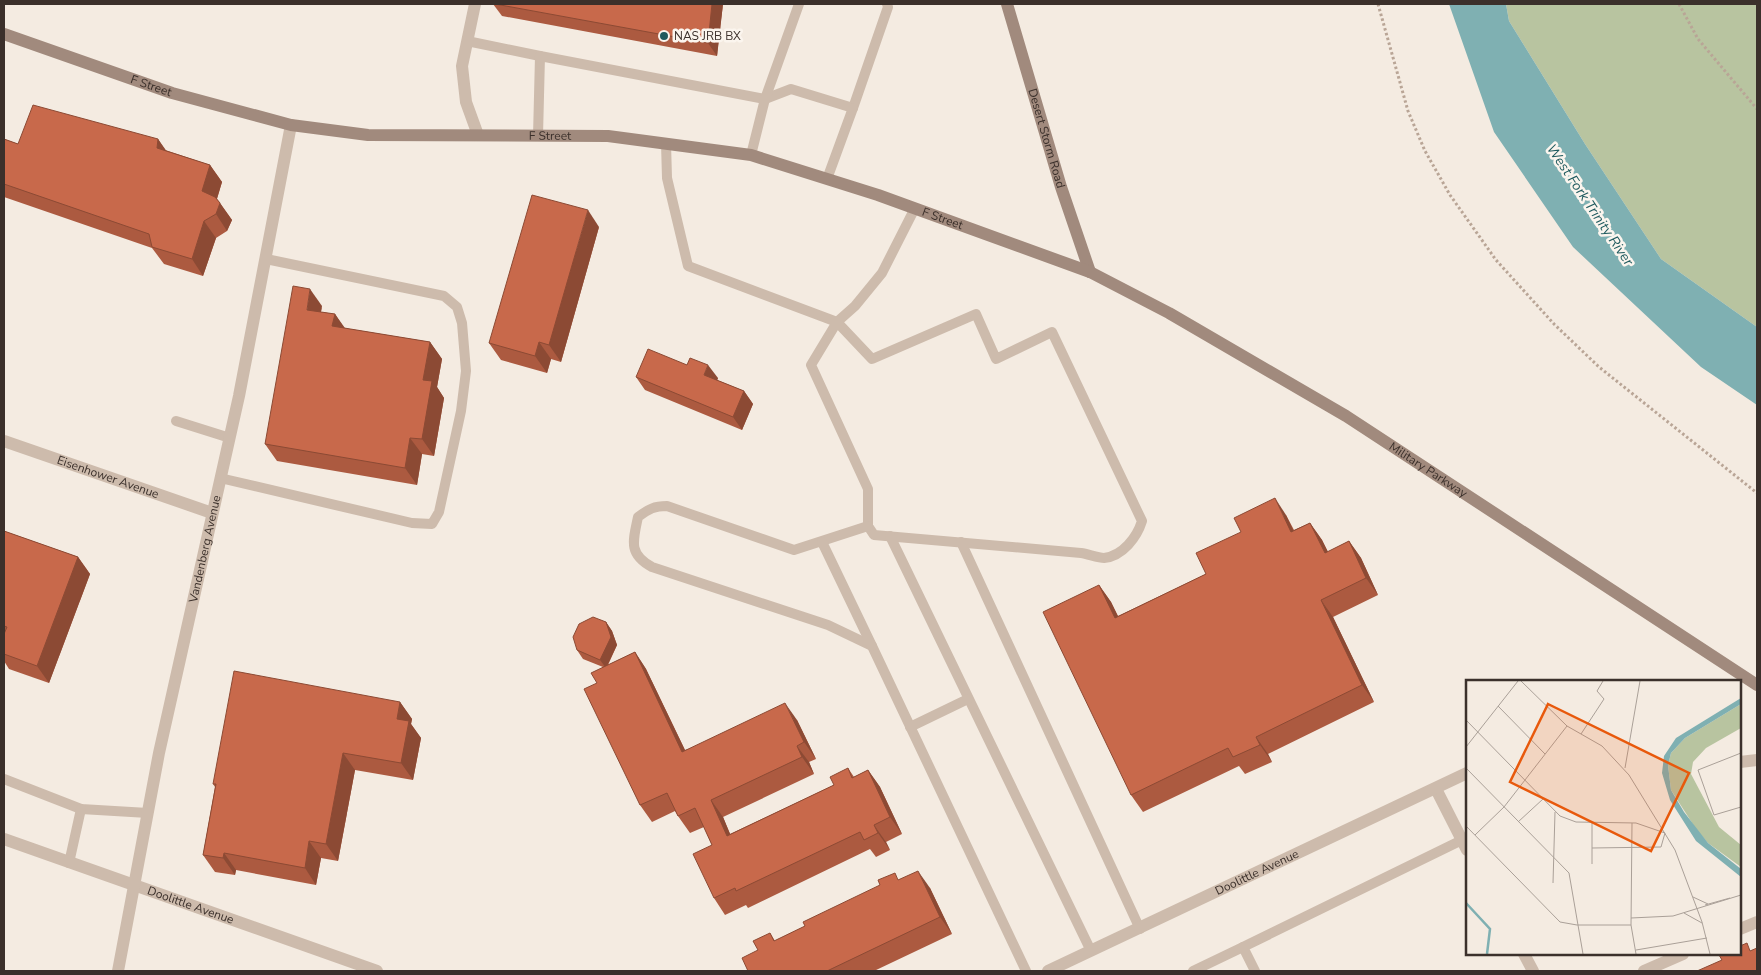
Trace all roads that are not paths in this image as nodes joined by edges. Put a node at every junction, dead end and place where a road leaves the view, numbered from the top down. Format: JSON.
{"nodes":[{"id":1,"x":475,"y":4,"type":"edge"},
{"id":2,"x":799,"y":4,"type":"edge"},
{"id":3,"x":887,"y":4,"type":"edge"},
{"id":4,"x":1007,"y":4,"type":"edge"},
{"id":5,"x":4,"y":34,"type":"edge"},
{"id":6,"x":467,"y":41,"type":"junction"},
{"id":7,"x":540,"y":56,"type":"junction"},
{"id":8,"x":765,"y":99,"type":"junction"},
{"id":9,"x":853,"y":108,"type":"junction"},
{"id":10,"x":291,"y":125,"type":"junction"},
{"id":11,"x":478,"y":135,"type":"junction"},
{"id":12,"x":538,"y":136,"type":"junction"},
{"id":13,"x":666,"y":143,"type":"junction"},
{"id":14,"x":751,"y":155,"type":"junction"},
{"id":15,"x":827,"y":179,"type":"junction"},
{"id":16,"x":915,"y":208,"type":"junction"},
{"id":17,"x":266,"y":259,"type":"junction"},
{"id":18,"x":1090,"y":272,"type":"junction"},
{"id":19,"x":837,"y":322,"type":"junction"},
{"id":20,"x":176,"y":421,"type":"dead end"},
{"id":21,"x":230,"y":438,"type":"junction"},
{"id":22,"x":4,"y":441,"type":"edge"},
{"id":23,"x":220,"y":478,"type":"junction"},
{"id":24,"x":212,"y":513,"type":"junction"},
{"id":25,"x":868,"y":526,"type":"junction"},
{"id":26,"x":890,"y":536,"type":"junction"},
{"id":27,"x":822,"y":542,"type":"junction"},
{"id":28,"x":960,"y":542,"type":"junction"},
{"id":29,"x":872,"y":646,"type":"junction"},
{"id":30,"x":1757,"y":685,"type":"edge"},
{"id":31,"x":968,"y":699,"type":"junction"},
{"id":32,"x":910,"y":727,"type":"junction"},
{"id":33,"x":1757,"y":760,"type":"edge"},
{"id":34,"x":1741,"y":762,"type":"edge"},
{"id":35,"x":1466,"y":774,"type":"edge"},
{"id":36,"x":4,"y":779,"type":"edge"},
{"id":37,"x":1436,"y":789,"type":"junction"},
{"id":38,"x":81,"y":809,"type":"junction"},
{"id":39,"x":148,"y":813,"type":"junction"},
{"id":40,"x":4,"y":838,"type":"edge"},
{"id":41,"x":1465,"y":845,"type":"edge"},
{"id":42,"x":69,"y":863,"type":"junction"},
{"id":43,"x":135,"y":884,"type":"junction"},
{"id":44,"x":1757,"y":922,"type":"edge"},
{"id":45,"x":1140,"y":929,"type":"junction"},
{"id":46,"x":1741,"y":929,"type":"edge"},
{"id":47,"x":1243,"y":947,"type":"junction"},
{"id":48,"x":1091,"y":951,"type":"junction"},
{"id":49,"x":1525,"y":955,"type":"edge"},
{"id":50,"x":1681,"y":955,"type":"edge"},
{"id":51,"x":118,"y":971,"type":"edge"},
{"id":52,"x":377,"y":971,"type":"edge"},
{"id":53,"x":1026,"y":971,"type":"edge"},
{"id":54,"x":1048,"y":971,"type":"edge"},
{"id":55,"x":1192,"y":971,"type":"edge"},
{"id":56,"x":1255,"y":971,"type":"edge"},
{"id":57,"x":1533,"y":971,"type":"edge"},
{"id":58,"x":1644,"y":971,"type":"edge"}],
"edges":[{"from":1,"to":6,"type":"street"},
{"from":2,"to":8,"type":"lane"},
{"from":3,"to":9,"type":"lane"},
{"from":4,"to":18,"type":"street","name":"Desert Storm Road"},
{"from":5,"to":10,"type":"street","name":"F Street"},
{"from":6,"to":7,"type":"lane"},
{"from":6,"to":11,"type":"street"},
{"from":7,"to":8,"type":"lane"},
{"from":7,"to":12,"type":"lane"},
{"from":8,"to":9,"type":"lane"},
{"from":8,"to":14,"type":"lane"},
{"from":9,"to":15,"type":"lane"},
{"from":10,"to":11,"type":"street","name":"F Street"},
{"from":10,"to":17,"type":"street","name":"Vandenberg Avenue"},
{"from":11,"to":12,"type":"street","name":"F Street"},
{"from":12,"to":13,"type":"street","name":"F Street"},
{"from":13,"to":14,"type":"street","name":"F Street"},
{"from":13,"to":19,"type":"lane"},
{"from":14,"to":15,"type":"street","name":"F Street"},
{"from":15,"to":16,"type":"street","name":"F Street"},
{"from":16,"to":18,"type":"street","name":"F Street"},
{"from":16,"to":19,"type":"lane"},
{"from":17,"to":21,"type":"street","name":"Vandenberg Avenue"},
{"from":17,"to":23,"type":"lane"},
{"from":18,"to":30,"type":"street","name":"Military Parkway"},
{"from":19,"to":25,"type":"lane"},
{"from":19,"to":28,"type":"lane"},
{"from":20,"to":21,"type":"lane"},
{"from":21,"to":23,"type":"street","name":"Vandenberg Avenue"},
{"from":22,"to":24,"type":"street","name":"Eisenhower Avenue"},
{"from":23,"to":24,"type":"street","name":"Vandenberg Avenue"},
{"from":24,"to":39,"type":"street","name":"Vandenberg Avenue"},
{"from":25,"to":26,"type":"lane"},
{"from":25,"to":27,"type":"lane"},
{"from":26,"to":28,"type":"lane"},
{"from":26,"to":31,"type":"lane"},
{"from":27,"to":29,"type":"lane"},
{"from":27,"to":29,"type":"lane"},
{"from":28,"to":45,"type":"lane"},
{"from":29,"to":32,"type":"lane"},
{"from":31,"to":32,"type":"lane"},
{"from":31,"to":48,"type":"lane"},
{"from":32,"to":53,"type":"lane"},
{"from":33,"to":34,"type":"street"},
{"from":35,"to":37,"type":"street","name":"Doolittle Avenue"},
{"from":36,"to":38,"type":"lane"},
{"from":37,"to":41,"type":"street"},
{"from":37,"to":45,"type":"street","name":"Doolittle Avenue"},
{"from":38,"to":39,"type":"lane"},
{"from":38,"to":42,"type":"lane"},
{"from":39,"to":43,"type":"street","name":"Vandenberg Avenue"},
{"from":40,"to":42,"type":"street","name":"Doolittle Avenue"},
{"from":41,"to":47,"type":"lane"},
{"from":42,"to":43,"type":"street","name":"Doolittle Avenue"},
{"from":43,"to":51,"type":"street","name":"Vandenberg Avenue"},
{"from":43,"to":52,"type":"street","name":"Doolittle Avenue"},
{"from":44,"to":46,"type":"street"},
{"from":45,"to":48,"type":"street","name":"Doolittle Avenue"},
{"from":47,"to":55,"type":"lane"},
{"from":47,"to":56,"type":"lane"},
{"from":48,"to":54,"type":"street","name":"Doolittle Avenue"},
{"from":49,"to":57,"type":"street"},
{"from":50,"to":58,"type":"street"}]}
